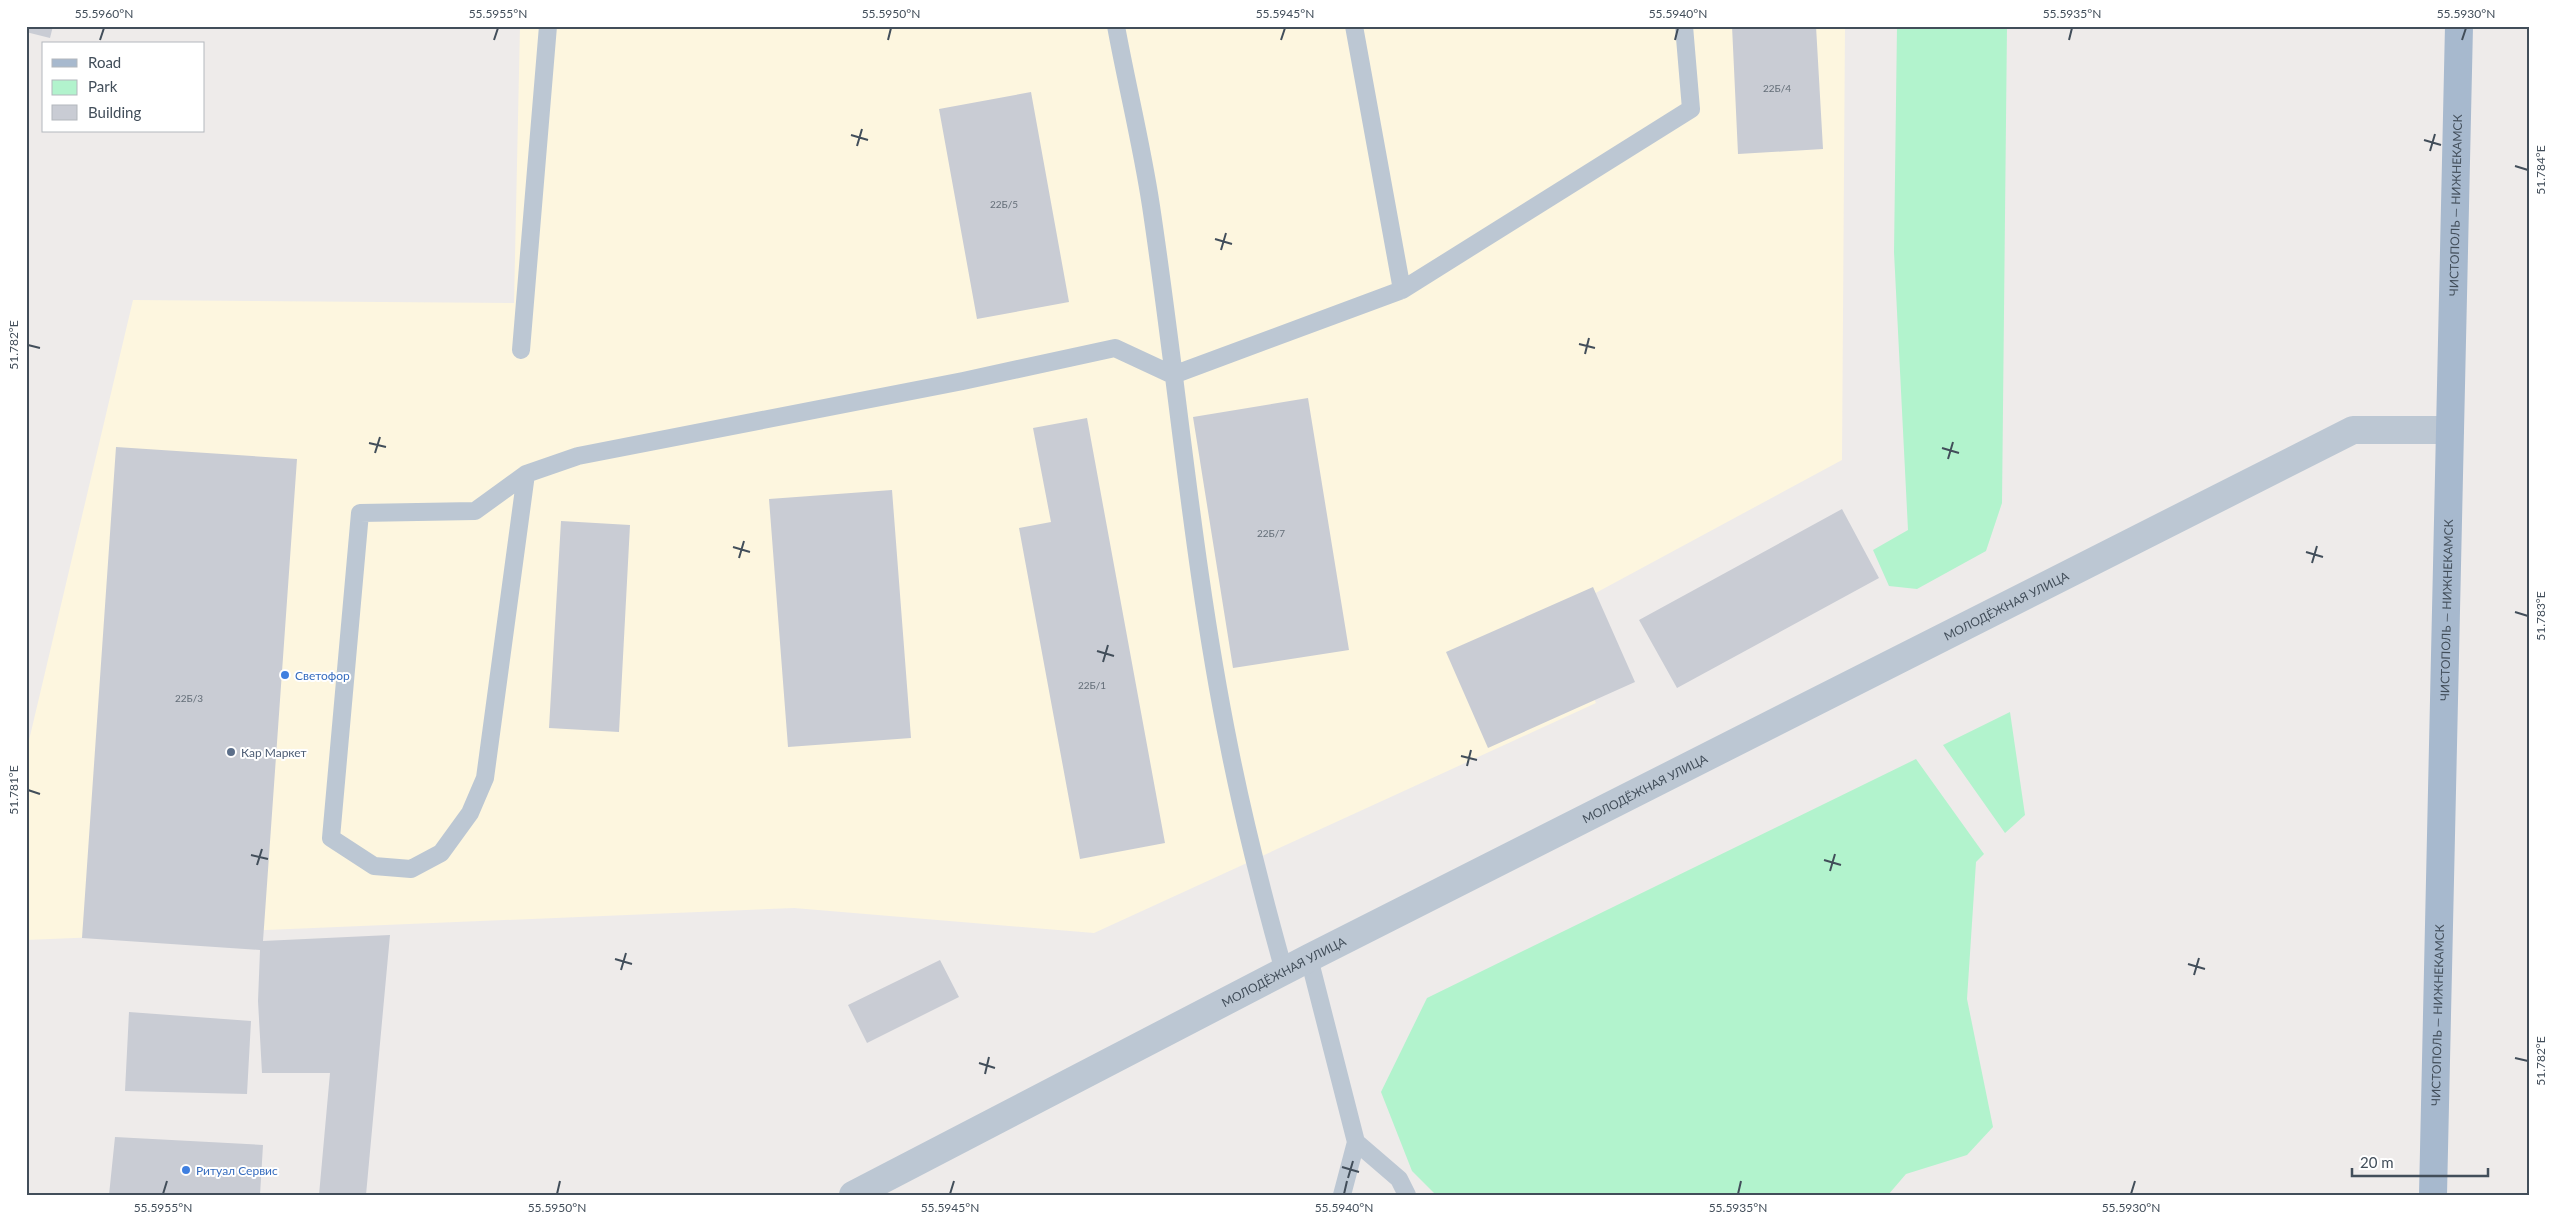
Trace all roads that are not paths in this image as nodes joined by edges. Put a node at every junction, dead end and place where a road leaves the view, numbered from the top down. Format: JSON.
{"nodes":[{"id":1,"x":548,"y":26,"type":"edge"},
{"id":2,"x":1116,"y":26,"type":"edge"},
{"id":3,"x":1354,"y":26,"type":"edge"},
{"id":4,"x":1684,"y":26,"type":"edge"},
{"id":5,"x":2459,"y":26,"type":"edge"},
{"id":6,"x":1402,"y":290,"type":"junction"},
{"id":7,"x":521,"y":350,"type":"dead end"},
{"id":8,"x":1173,"y":375,"type":"junction"},
{"id":9,"x":2450,"y":430,"type":"junction"},
{"id":10,"x":526,"y":474,"type":"junction"},
{"id":11,"x":1309,"y":958,"type":"junction"},
{"id":12,"x":1284,"y":971,"type":"junction"},
{"id":13,"x":1356,"y":1142,"type":"junction"},
{"id":14,"x":852,"y":1195,"type":"edge"},
{"id":15,"x":1342,"y":1195,"type":"edge"},
{"id":16,"x":1406,"y":1195,"type":"edge"},
{"id":17,"x":2433,"y":1195,"type":"edge"}],
"edges":[{"from":1,"to":7,"type":"lane"},
{"from":2,"to":8,"type":"lane"},
{"from":3,"to":6,"type":"lane"},
{"from":4,"to":6,"type":"lane"},
{"from":5,"to":9,"type":"main road","name":"ЧИСТОПОЛЬ — НИЖНЕКАМСК"},
{"from":6,"to":8,"type":"lane"},
{"from":8,"to":10,"type":"lane"},
{"from":8,"to":12,"type":"lane"},
{"from":9,"to":11,"type":"street","name":"МОЛОДЁЖНАЯ УЛИЦА"},
{"from":9,"to":17,"type":"main road","name":"ЧИСТОПОЛЬ — НИЖНЕКАМСК"},
{"from":10,"to":10,"type":"lane"},
{"from":11,"to":12,"type":"street","name":"МОЛОДЁЖНАЯ УЛИЦА"},
{"from":11,"to":13,"type":"lane"},
{"from":12,"to":14,"type":"street","name":"МОЛОДЁЖНАЯ УЛИЦА"},
{"from":13,"to":15,"type":"lane"},
{"from":13,"to":16,"type":"lane"}]}
